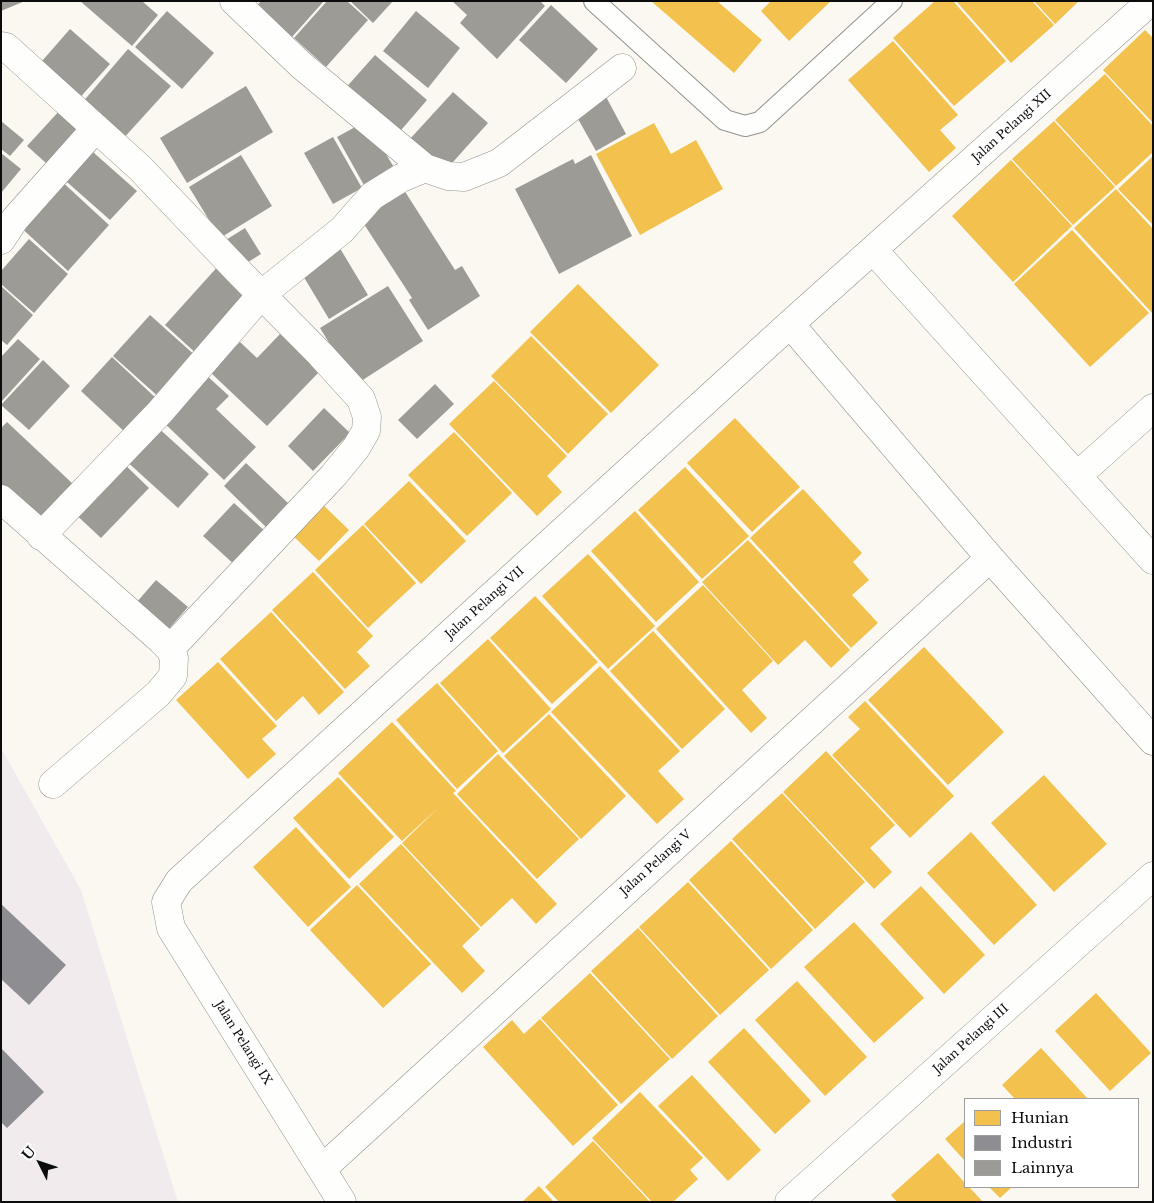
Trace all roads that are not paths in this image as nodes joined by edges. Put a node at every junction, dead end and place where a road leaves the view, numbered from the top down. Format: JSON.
{"nodes":[{"id":1,"x":234,"y":1,"type":"edge"},
{"id":2,"x":594,"y":1,"type":"edge"},
{"id":3,"x":892,"y":1,"type":"edge"},
{"id":4,"x":1150,"y":1,"type":"edge"},
{"id":5,"x":1,"y":46,"type":"edge"},
{"id":6,"x":622,"y":68,"type":"dead end"},
{"id":7,"x":96,"y":128,"type":"junction"},
{"id":8,"x":425,"y":168,"type":"junction"},
{"id":9,"x":1,"y":240,"type":"edge"},
{"id":10,"x":874,"y":251,"type":"junction"},
{"id":11,"x":262,"y":294,"type":"junction"},
{"id":12,"x":790,"y":324,"type":"junction"},
{"id":13,"x":1153,"y":408,"type":"edge"},
{"id":14,"x":1077,"y":476,"type":"junction"},
{"id":15,"x":1,"y":499,"type":"edge"},
{"id":16,"x":41,"y":536,"type":"junction"},
{"id":17,"x":990,"y":558,"type":"junction"},
{"id":18,"x":1153,"y":560,"type":"edge"},
{"id":19,"x":170,"y":649,"type":"junction"},
{"id":20,"x":1153,"y":741,"type":"edge"},
{"id":21,"x":52,"y":784,"type":"dead end"},
{"id":22,"x":1153,"y":876,"type":"edge"},
{"id":23,"x":180,"y":881,"type":"joint"},
{"id":24,"x":322,"y":1168,"type":"junction"},
{"id":25,"x":342,"y":1202,"type":"edge"},
{"id":26,"x":790,"y":1202,"type":"edge"}],
"edges":[{"from":1,"to":8,"type":"street"},
{"from":2,"to":3,"type":"lane"},
{"from":4,"to":10,"type":"street","name":"Jalan Pelangi XII"},
{"from":5,"to":7,"type":"street"},
{"from":6,"to":8,"type":"street"},
{"from":7,"to":9,"type":"street"},
{"from":7,"to":11,"type":"street"},
{"from":8,"to":11,"type":"street"},
{"from":10,"to":12,"type":"street","name":"Jalan Pelangi XII"},
{"from":10,"to":14,"type":"street"},
{"from":11,"to":16,"type":"street"},
{"from":11,"to":19,"type":"street"},
{"from":12,"to":17,"type":"street"},
{"from":12,"to":23,"type":"street","name":"Jalan Pelangi VII"},
{"from":13,"to":14,"type":"street"},
{"from":14,"to":18,"type":"street"},
{"from":15,"to":16,"type":"street"},
{"from":16,"to":19,"type":"street"},
{"from":17,"to":20,"type":"street"},
{"from":17,"to":24,"type":"street","name":"Jalan Pelangi V"},
{"from":19,"to":21,"type":"street"},
{"from":22,"to":26,"type":"street","name":"Jalan Pelangi III"},
{"from":23,"to":24,"type":"street","name":"Jalan Pelangi IX"},
{"from":24,"to":25,"type":"street","name":"Jalan Pelangi IX"}]}
